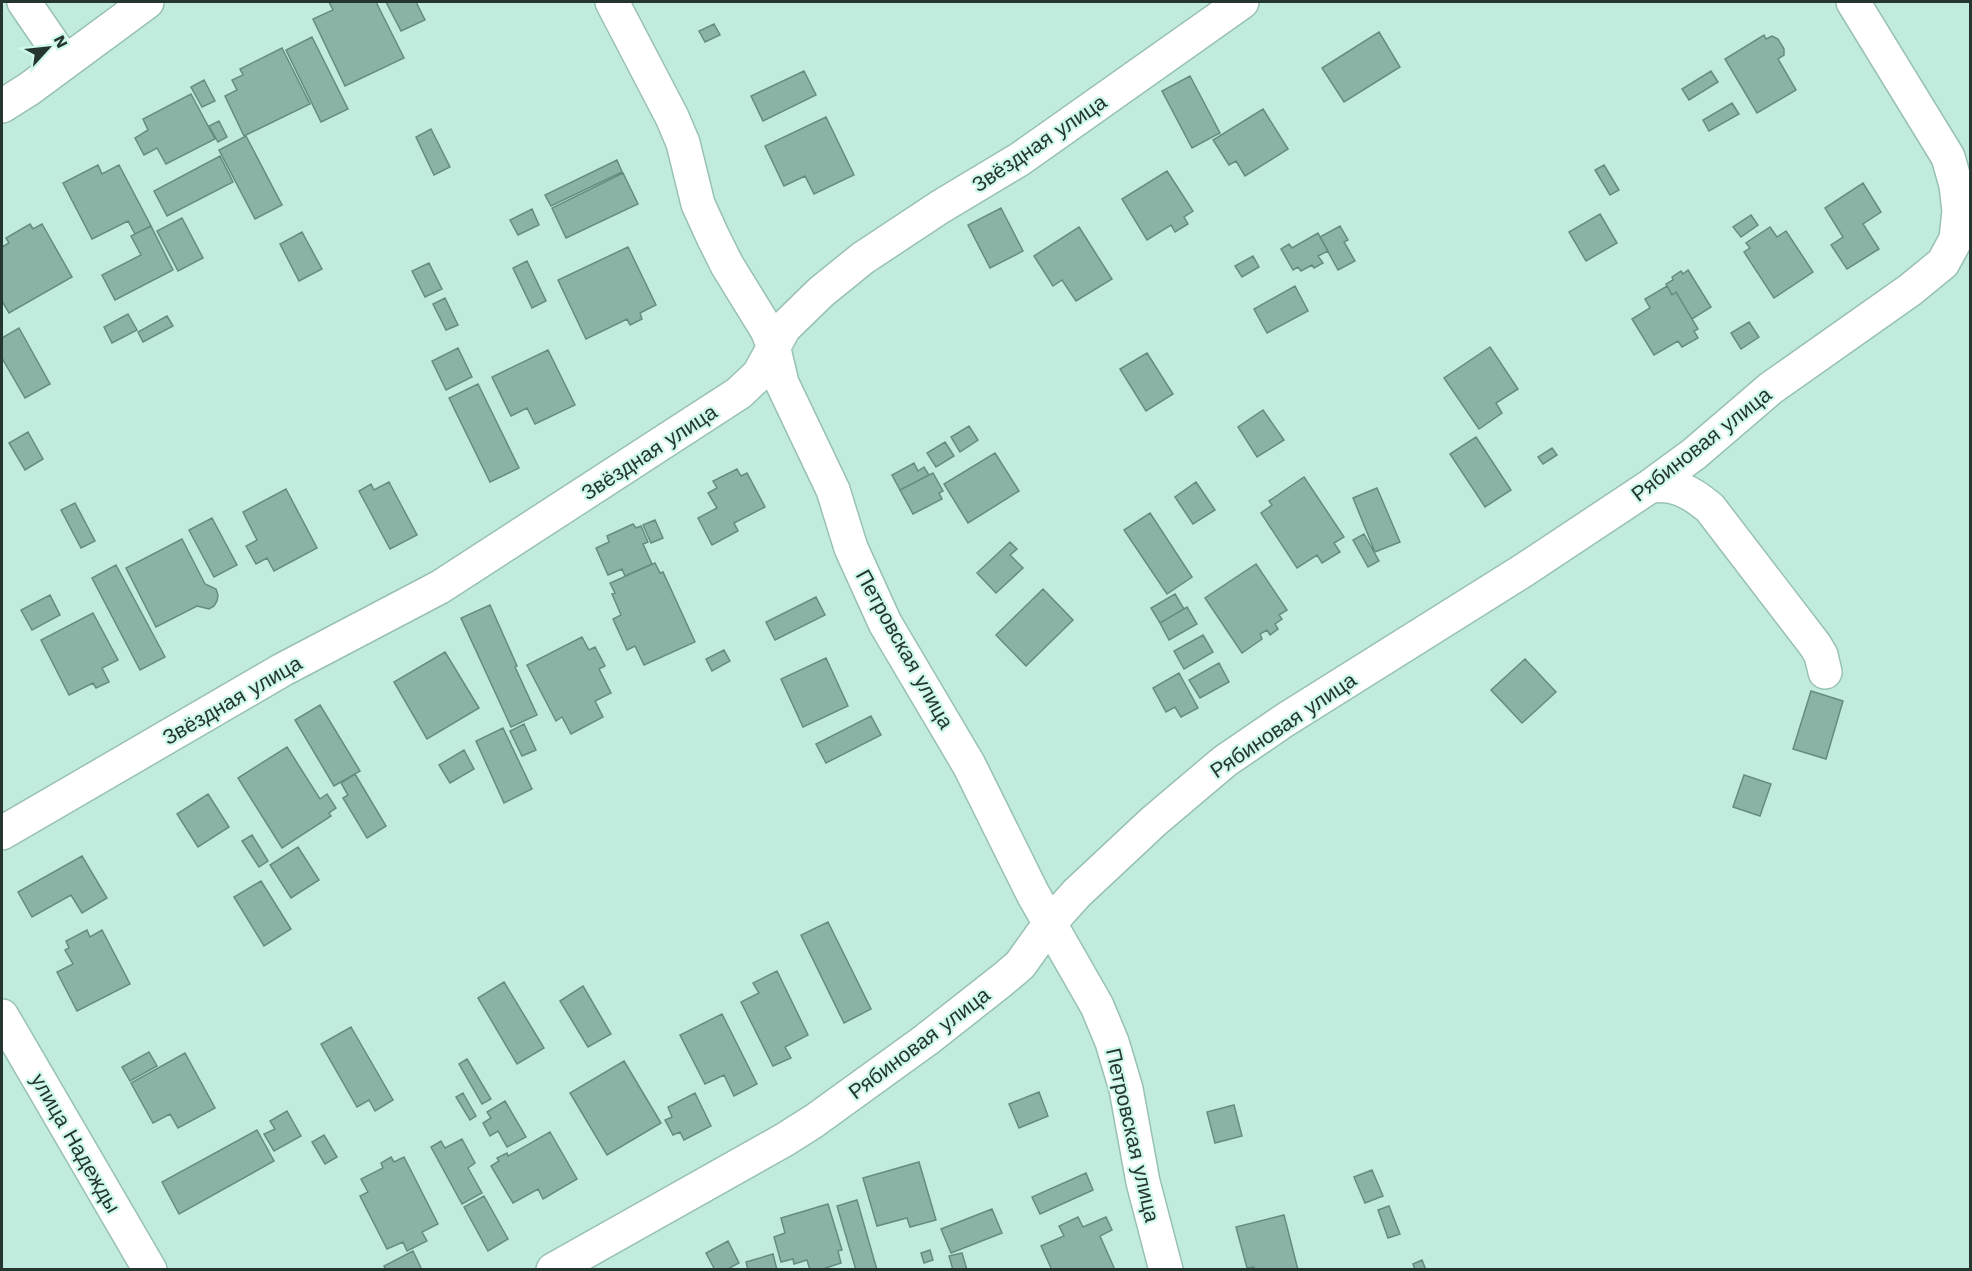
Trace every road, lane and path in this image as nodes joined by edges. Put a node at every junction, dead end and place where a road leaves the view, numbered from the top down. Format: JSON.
{"nodes":[{"id":1,"x":24,"y":2,"type":"edge"},
{"id":2,"x":147,"y":2,"type":"edge"},
{"id":3,"x":612,"y":2,"type":"edge"},
{"id":4,"x":1242,"y":2,"type":"edge"},
{"id":5,"x":1853,"y":2,"type":"edge"},
{"id":6,"x":65,"y":62,"type":"junction"},
{"id":7,"x":2,"y":106,"type":"edge"},
{"id":8,"x":773,"y":345,"type":"junction"},
{"id":9,"x":1649,"y":487,"type":"junction"},
{"id":10,"x":1825,"y":672,"type":"dead end"},
{"id":11,"x":2,"y":833,"type":"edge"},
{"id":12,"x":1050,"y":922,"type":"junction"},
{"id":13,"x":2,"y":1016,"type":"edge"},
{"id":14,"x":150,"y":1269,"type":"edge"},
{"id":15,"x":554,"y":1269,"type":"edge"},
{"id":16,"x":1166,"y":1269,"type":"edge"}],
"edges":[{"from":1,"to":6,"type":"street"},
{"from":2,"to":6,"type":"street"},
{"from":3,"to":8,"type":"street","name":"Петровская улица"},
{"from":4,"to":8,"type":"street","name":"Звёздная улица"},
{"from":5,"to":9,"type":"street","name":"Рябиновая улица"},
{"from":6,"to":7,"type":"street"},
{"from":8,"to":11,"type":"street","name":"Звёздная улица"},
{"from":8,"to":12,"type":"street","name":"Петровская улица"},
{"from":9,"to":10,"type":"street"},
{"from":9,"to":12,"type":"street","name":"Рябиновая улица"},
{"from":12,"to":15,"type":"street","name":"Рябиновая улица"},
{"from":12,"to":16,"type":"street","name":"Петровская улица"},
{"from":13,"to":14,"type":"street","name":"улица Надежды"}]}
